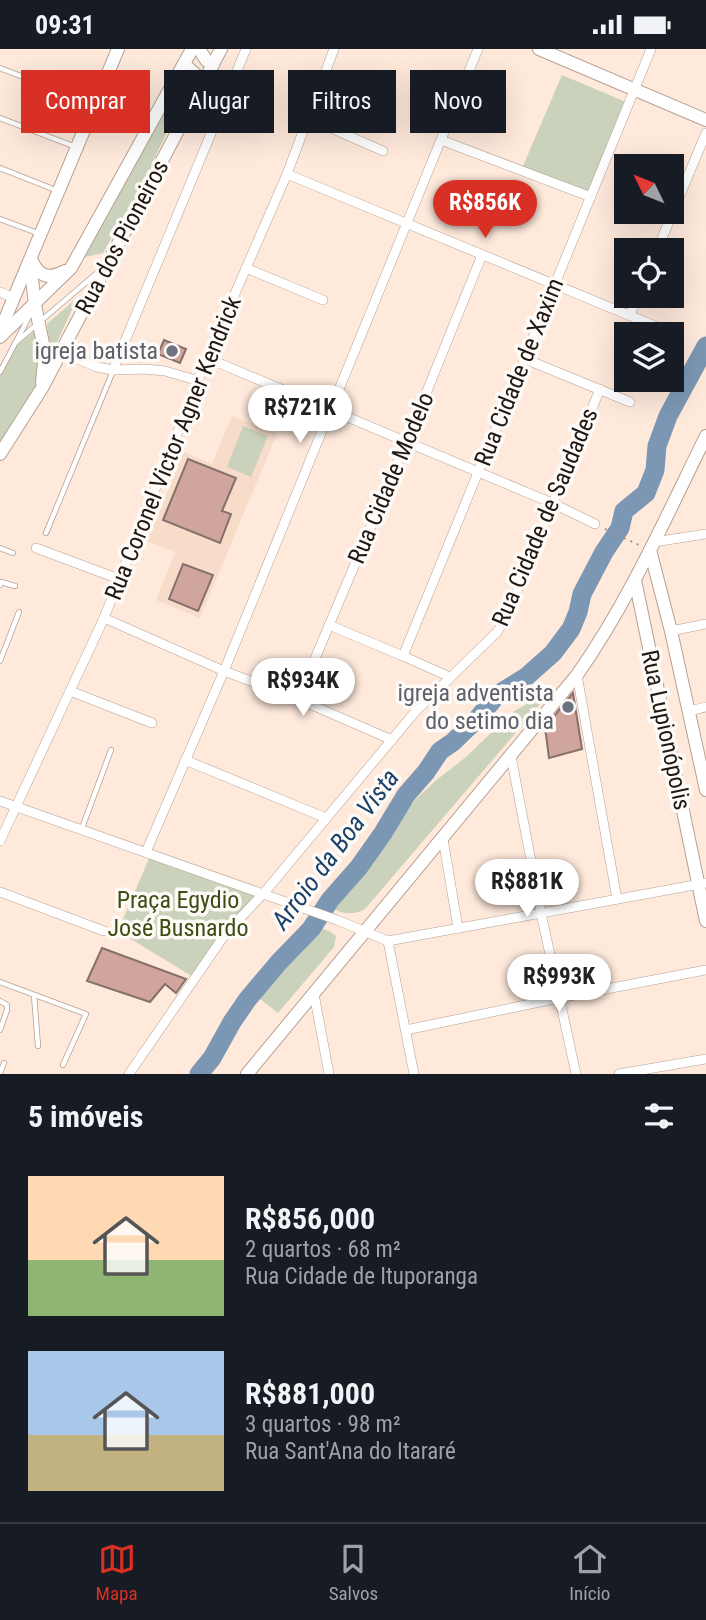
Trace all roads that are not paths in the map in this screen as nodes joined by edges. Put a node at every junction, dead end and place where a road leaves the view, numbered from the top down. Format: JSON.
{"nodes":[{"id":1,"x":118,"y":49,"type":"edge"},
{"id":2,"x":192,"y":49,"type":"edge"},
{"id":3,"x":199,"y":49,"type":"edge"},
{"id":4,"x":221,"y":49,"type":"edge"},
{"id":5,"x":246,"y":49,"type":"edge"},
{"id":6,"x":334,"y":49,"type":"edge"},
{"id":7,"x":478,"y":49,"type":"edge"},
{"id":8,"x":539,"y":49,"type":"edge"},
{"id":9,"x":651,"y":49,"type":"edge"},
{"id":10,"x":565,"y":54,"type":"edge"},
{"id":11,"x":184,"y":64,"type":"junction"},
{"id":12,"x":213,"y":65,"type":"junction"},
{"id":13,"x":0,"y":68,"type":"edge"},
{"id":14,"x":109,"y":70,"type":"edge"},
{"id":15,"x":192,"y":70,"type":"edge"},
{"id":16,"x":210,"y":70,"type":"edge"},
{"id":17,"x":326,"y":70,"type":"edge"},
{"id":18,"x":21,"y":76,"type":"edge"},
{"id":19,"x":635,"y":90,"type":"junction"},
{"id":20,"x":0,"y":118,"type":"edge"},
{"id":21,"x":706,"y":120,"type":"edge"},
{"id":22,"x":82,"y":133,"type":"edge"},
{"id":23,"x":178,"y":133,"type":"edge"},
{"id":24,"x":302,"y":133,"type":"edge"},
{"id":25,"x":342,"y":133,"type":"edge"},
{"id":26,"x":706,"y":133,"type":"edge"},
{"id":27,"x":441,"y":140,"type":"junction"},
{"id":28,"x":76,"y":147,"type":"junction"},
{"id":29,"x":383,"y":151,"type":"dead end"},
{"id":30,"x":0,"y":168,"type":"edge"},
{"id":31,"x":287,"y":174,"type":"junction"},
{"id":32,"x":59,"y":191,"type":"junction"},
{"id":33,"x":591,"y":197,"type":"junction"},
{"id":34,"x":0,"y":219,"type":"edge"},
{"id":35,"x":407,"y":223,"type":"junction"},
{"id":36,"x":40,"y":235,"type":"junction"},
{"id":37,"x":662,"y":238,"type":"edge"},
{"id":38,"x":482,"y":255,"type":"junction"},
{"id":39,"x":30,"y":258,"type":"junction"},
{"id":40,"x":109,"y":264,"type":"junction"},
{"id":41,"x":71,"y":268,"type":"junction"},
{"id":42,"x":246,"y":268,"type":"junction"},
{"id":43,"x":555,"y":286,"type":"junction"},
{"id":44,"x":0,"y":292,"type":"edge"},
{"id":45,"x":14,"y":298,"type":"junction"},
{"id":46,"x":323,"y":300,"type":"dead end"},
{"id":47,"x":35,"y":305,"type":"junction"},
{"id":48,"x":633,"y":308,"type":"edge"},
{"id":49,"x":630,"y":315,"type":"junction"},
{"id":50,"x":646,"y":322,"type":"edge"},
{"id":51,"x":40,"y":323,"type":"junction"},
{"id":52,"x":0,"y":331,"type":"edge"},
{"id":53,"x":0,"y":337,"type":"edge"},
{"id":54,"x":15,"y":343,"type":"junction"},
{"id":55,"x":61,"y":352,"type":"junction"},
{"id":56,"x":207,"y":358,"type":"junction"},
{"id":57,"x":525,"y":359,"type":"junction"},
{"id":58,"x":113,"y":370,"type":"junction"},
{"id":59,"x":0,"y":372,"type":"edge"},
{"id":60,"x":199,"y":381,"type":"junction"},
{"id":61,"x":42,"y":388,"type":"junction"},
{"id":62,"x":600,"y":389,"type":"junction"},
{"id":63,"x":630,"y":402,"type":"dead end"},
{"id":64,"x":330,"y":411,"type":"junction"},
{"id":65,"x":706,"y":436,"type":"edge"},
{"id":66,"x":406,"y":443,"type":"junction"},
{"id":67,"x":0,"y":454,"type":"edge"},
{"id":68,"x":478,"y":473,"type":"junction"},
{"id":69,"x":552,"y":503,"type":"junction"},
{"id":70,"x":598,"y":525,"type":"road end"},
{"id":71,"x":47,"y":533,"type":"dead end"},
{"id":72,"x":706,"y":534,"type":"edge"},
{"id":73,"x":652,"y":546,"type":"junction"},
{"id":74,"x":0,"y":548,"type":"edge"},
{"id":75,"x":36,"y":548,"type":"dead end"},
{"id":76,"x":13,"y":553,"type":"dead end"},
{"id":77,"x":119,"y":579,"type":"junction"},
{"id":78,"x":635,"y":580,"type":"junction"},
{"id":79,"x":0,"y":583,"type":"edge"},
{"id":80,"x":15,"y":586,"type":"dead end"},
{"id":81,"x":19,"y":612,"type":"dead end"},
{"id":82,"x":104,"y":618,"type":"junction"},
{"id":83,"x":706,"y":624,"type":"edge"},
{"id":84,"x":329,"y":625,"type":"junction"},
{"id":85,"x":671,"y":631,"type":"junction"},
{"id":86,"x":403,"y":656,"type":"junction"},
{"id":87,"x":0,"y":661,"type":"edge"},
{"id":88,"x":224,"y":671,"type":"junction"},
{"id":89,"x":577,"y":675,"type":"junction"},
{"id":90,"x":450,"y":677,"type":"junction"},
{"id":91,"x":70,"y":691,"type":"junction"},
{"id":92,"x":298,"y":699,"type":"junction"},
{"id":93,"x":706,"y":708,"type":"edge"},
{"id":94,"x":689,"y":711,"type":"junction"},
{"id":95,"x":152,"y":723,"type":"dead end"},
{"id":96,"x":392,"y":740,"type":"junction"},
{"id":97,"x":111,"y":750,"type":"dead end"},
{"id":98,"x":511,"y":756,"type":"junction"},
{"id":99,"x":185,"y":760,"type":"junction"},
{"id":100,"x":706,"y":790,"type":"edge"},
{"id":101,"x":0,"y":800,"type":"edge"},
{"id":102,"x":18,"y":807,"type":"junction"},
{"id":103,"x":326,"y":818,"type":"junction"},
{"id":104,"x":82,"y":828,"type":"junction"},
{"id":105,"x":443,"y":839,"type":"junction"},
{"id":106,"x":0,"y":841,"type":"edge"},
{"id":107,"x":146,"y":852,"type":"junction"},
{"id":108,"x":702,"y":884,"type":"edge"},
{"id":109,"x":0,"y":892,"type":"edge"},
{"id":110,"x":263,"y":894,"type":"junction"},
{"id":111,"x":617,"y":899,"type":"junction"},
{"id":112,"x":541,"y":913,"type":"junction"},
{"id":113,"x":706,"y":921,"type":"edge"},
{"id":114,"x":458,"y":928,"type":"junction"},
{"id":115,"x":104,"y":931,"type":"dead end"},
{"id":116,"x":366,"y":931,"type":"junction"},
{"id":117,"x":388,"y":941,"type":"junction"},
{"id":118,"x":706,"y":970,"type":"edge"},
{"id":119,"x":0,"y":982,"type":"edge"},
{"id":120,"x":314,"y":994,"type":"junction"},
{"id":121,"x":34,"y":995,"type":"junction"},
{"id":122,"x":559,"y":998,"type":"junction"},
{"id":123,"x":0,"y":1001,"type":"edge"},
{"id":124,"x":0,"y":1030,"type":"edge"},
{"id":125,"x":406,"y":1030,"type":"junction"},
{"id":126,"x":38,"y":1046,"type":"dead end"},
{"id":127,"x":706,"y":1059,"type":"edge"},
{"id":128,"x":4,"y":1063,"type":"dead end"},
{"id":129,"x":63,"y":1065,"type":"dead end"},
{"id":130,"x":657,"y":1070,"type":"edge"},
{"id":131,"x":0,"y":1073,"type":"edge"},
{"id":132,"x":129,"y":1074,"type":"edge"},
{"id":133,"x":247,"y":1074,"type":"edge"},
{"id":134,"x":329,"y":1074,"type":"edge"},
{"id":135,"x":414,"y":1074,"type":"edge"},
{"id":136,"x":576,"y":1074,"type":"edge"},
{"id":137,"x":619,"y":1074,"type":"edge"}],
"edges":[{"from":1,"to":14,"type":"street"},
{"from":2,"to":11,"type":"street","name":"Rua dos Pioneiros"},
{"from":3,"to":12,"type":"street"},
{"from":4,"to":12,"type":"street","name":"Rua dos Pioneiros"},
{"from":5,"to":58,"type":"street"},
{"from":6,"to":17,"type":"street","name":"Rua Coronel Victor Agner Kendrick"},
{"from":7,"to":27,"type":"street"},
{"from":8,"to":10,"type":"street"},
{"from":9,"to":19,"type":"street","name":"Rua Cidade de Xaxim"},
{"from":10,"to":19,"type":"street"},
{"from":11,"to":15,"type":"street"},
{"from":11,"to":41,"type":"street","name":"Rua dos Pioneiros"},
{"from":12,"to":16,"type":"street","name":"Rua dos Pioneiros"},
{"from":13,"to":18,"type":"lane"},
{"from":19,"to":21,"type":"street"},
{"from":19,"to":33,"type":"street","name":"Rua Cidade de Xaxim"},
{"from":20,"to":28,"type":"lane"},
{"from":22,"to":28,"type":"street"},
{"from":23,"to":40,"type":"street","name":"Rua dos Pioneiros"},
{"from":24,"to":31,"type":"street","name":"Rua Coronel Victor Agner Kendrick"},
{"from":25,"to":29,"type":"street"},
{"from":26,"to":37,"type":"street"},
{"from":27,"to":33,"type":"street"},
{"from":27,"to":35,"type":"street"},
{"from":28,"to":32,"type":"street"},
{"from":30,"to":32,"type":"lane"},
{"from":31,"to":35,"type":"street"},
{"from":31,"to":42,"type":"street","name":"Rua Coronel Victor Agner Kendrick"},
{"from":32,"to":36,"type":"street"},
{"from":33,"to":43,"type":"street","name":"Rua Cidade de Xaxim"},
{"from":34,"to":36,"type":"lane"},
{"from":35,"to":38,"type":"street"},
{"from":35,"to":64,"type":"street"},
{"from":36,"to":39,"type":"street"},
{"from":38,"to":43,"type":"street"},
{"from":38,"to":66,"type":"street","name":"Rua Cidade Modelo"},
{"from":39,"to":41,"type":"street"},
{"from":39,"to":45,"type":"street"},
{"from":39,"to":47,"type":"street"},
{"from":40,"to":51,"type":"lane"},
{"from":40,"to":55,"type":"street","name":"Rua dos Pioneiros"},
{"from":41,"to":47,"type":"street","name":"Rua dos Pioneiros"},
{"from":42,"to":46,"type":"street"},
{"from":42,"to":56,"type":"street","name":"Rua Coronel Victor Agner Kendrick"},
{"from":43,"to":49,"type":"street"},
{"from":43,"to":57,"type":"street","name":"Rua Cidade de Xaxim"},
{"from":44,"to":45,"type":"street"},
{"from":45,"to":52,"type":"street"},
{"from":47,"to":51,"type":"street"},
{"from":47,"to":53,"type":"street","name":"Rua dos Pioneiros"},
{"from":47,"to":54,"type":"lane"},
{"from":48,"to":49,"type":"street"},
{"from":49,"to":50,"type":"street"},
{"from":51,"to":54,"type":"lane"},
{"from":51,"to":61,"type":"street"},
{"from":54,"to":59,"type":"lane"},
{"from":55,"to":58,"type":"street"},
{"from":55,"to":61,"type":"street","name":"Rua dos Pioneiros"},
{"from":56,"to":60,"type":"street","name":"Rua Coronel Victor Agner Kendrick"},
{"from":56,"to":64,"type":"street"},
{"from":57,"to":62,"type":"street"},
{"from":57,"to":68,"type":"street","name":"Rua Cidade de Xaxim"},
{"from":58,"to":60,"type":"street"},
{"from":58,"to":71,"type":"lane"},
{"from":60,"to":77,"type":"street","name":"Rua Coronel Victor Agner Kendrick"},
{"from":61,"to":67,"type":"street","name":"Rua dos Pioneiros"},
{"from":62,"to":63,"type":"street"},
{"from":62,"to":69,"type":"street","name":"Rua Cidade de Saudades"},
{"from":64,"to":66,"type":"street"},
{"from":64,"to":88,"type":"street"},
{"from":65,"to":73,"type":"street"},
{"from":66,"to":68,"type":"street"},
{"from":66,"to":84,"type":"street","name":"Rua Cidade Modelo"},
{"from":68,"to":69,"type":"street"},
{"from":68,"to":86,"type":"street","name":"Rua Cidade de Xaxim"},
{"from":69,"to":70,"type":"street"},
{"from":69,"to":90,"type":"street","name":"Rua Cidade de Saudades"},
{"from":72,"to":73,"type":"street"},
{"from":73,"to":78,"type":"street"},
{"from":73,"to":85,"type":"street","name":"Rua Lupionópolis"},
{"from":74,"to":76,"type":"lane"},
{"from":75,"to":77,"type":"street"},
{"from":77,"to":82,"type":"street","name":"Rua Coronel Victor Agner Kendrick"},
{"from":78,"to":89,"type":"street"},
{"from":78,"to":108,"type":"street","name":"Rua Lupionópolis"},
{"from":79,"to":80,"type":"lane"},
{"from":81,"to":87,"type":"lane"},
{"from":82,"to":88,"type":"street"},
{"from":82,"to":91,"type":"street","name":"Rua Coronel Victor Agner Kendrick"},
{"from":83,"to":85,"type":"street"},
{"from":84,"to":86,"type":"street"},
{"from":84,"to":92,"type":"street","name":"Rua Cidade Modelo"},
{"from":85,"to":94,"type":"street","name":"Rua Lupionópolis"},
{"from":86,"to":90,"type":"street"},
{"from":88,"to":92,"type":"street"},
{"from":88,"to":99,"type":"street"},
{"from":89,"to":98,"type":"street"},
{"from":89,"to":111,"type":"street"},
{"from":90,"to":96,"type":"street","name":"Rua Cidade de Saudades"},
{"from":91,"to":95,"type":"street"},
{"from":91,"to":102,"type":"street","name":"Rua Coronel Victor Agner Kendrick"},
{"from":92,"to":96,"type":"street"},
{"from":93,"to":94,"type":"street"},
{"from":94,"to":100,"type":"street","name":"Rua Lupionópolis"},
{"from":96,"to":103,"type":"street","name":"Rua Cidade de Saudades"},
{"from":97,"to":104,"type":"lane"},
{"from":98,"to":105,"type":"street"},
{"from":98,"to":112,"type":"street"},
{"from":99,"to":103,"type":"street"},
{"from":99,"to":107,"type":"street"},
{"from":101,"to":102,"type":"street"},
{"from":102,"to":104,"type":"street"},
{"from":102,"to":106,"type":"street","name":"Rua Coronel Victor Agner Kendrick"},
{"from":103,"to":110,"type":"street","name":"Rua Cidade de Saudades"},
{"from":104,"to":107,"type":"street"},
{"from":105,"to":114,"type":"street"},
{"from":105,"to":116,"type":"street"},
{"from":107,"to":110,"type":"street"},
{"from":108,"to":111,"type":"street"},
{"from":108,"to":113,"type":"street","name":"Rua Lupionópolis"},
{"from":109,"to":115,"type":"street"},
{"from":110,"to":116,"type":"street"},
{"from":110,"to":132,"type":"street","name":"Rua Cidade de Saudades"},
{"from":111,"to":112,"type":"street"},
{"from":112,"to":114,"type":"street"},
{"from":112,"to":122,"type":"street"},
{"from":114,"to":117,"type":"street"},
{"from":116,"to":117,"type":"street"},
{"from":116,"to":120,"type":"street"},
{"from":117,"to":125,"type":"street"},
{"from":118,"to":122,"type":"street"},
{"from":119,"to":121,"type":"lane"},
{"from":120,"to":133,"type":"street"},
{"from":120,"to":134,"type":"street"},
{"from":121,"to":126,"type":"lane"},
{"from":121,"to":129,"type":"lane"},
{"from":122,"to":125,"type":"street"},
{"from":122,"to":136,"type":"street"},
{"from":123,"to":124,"type":"lane"},
{"from":125,"to":135,"type":"street"},
{"from":127,"to":130,"type":"street"},
{"from":128,"to":131,"type":"lane"},
{"from":130,"to":137,"type":"street"}]}
